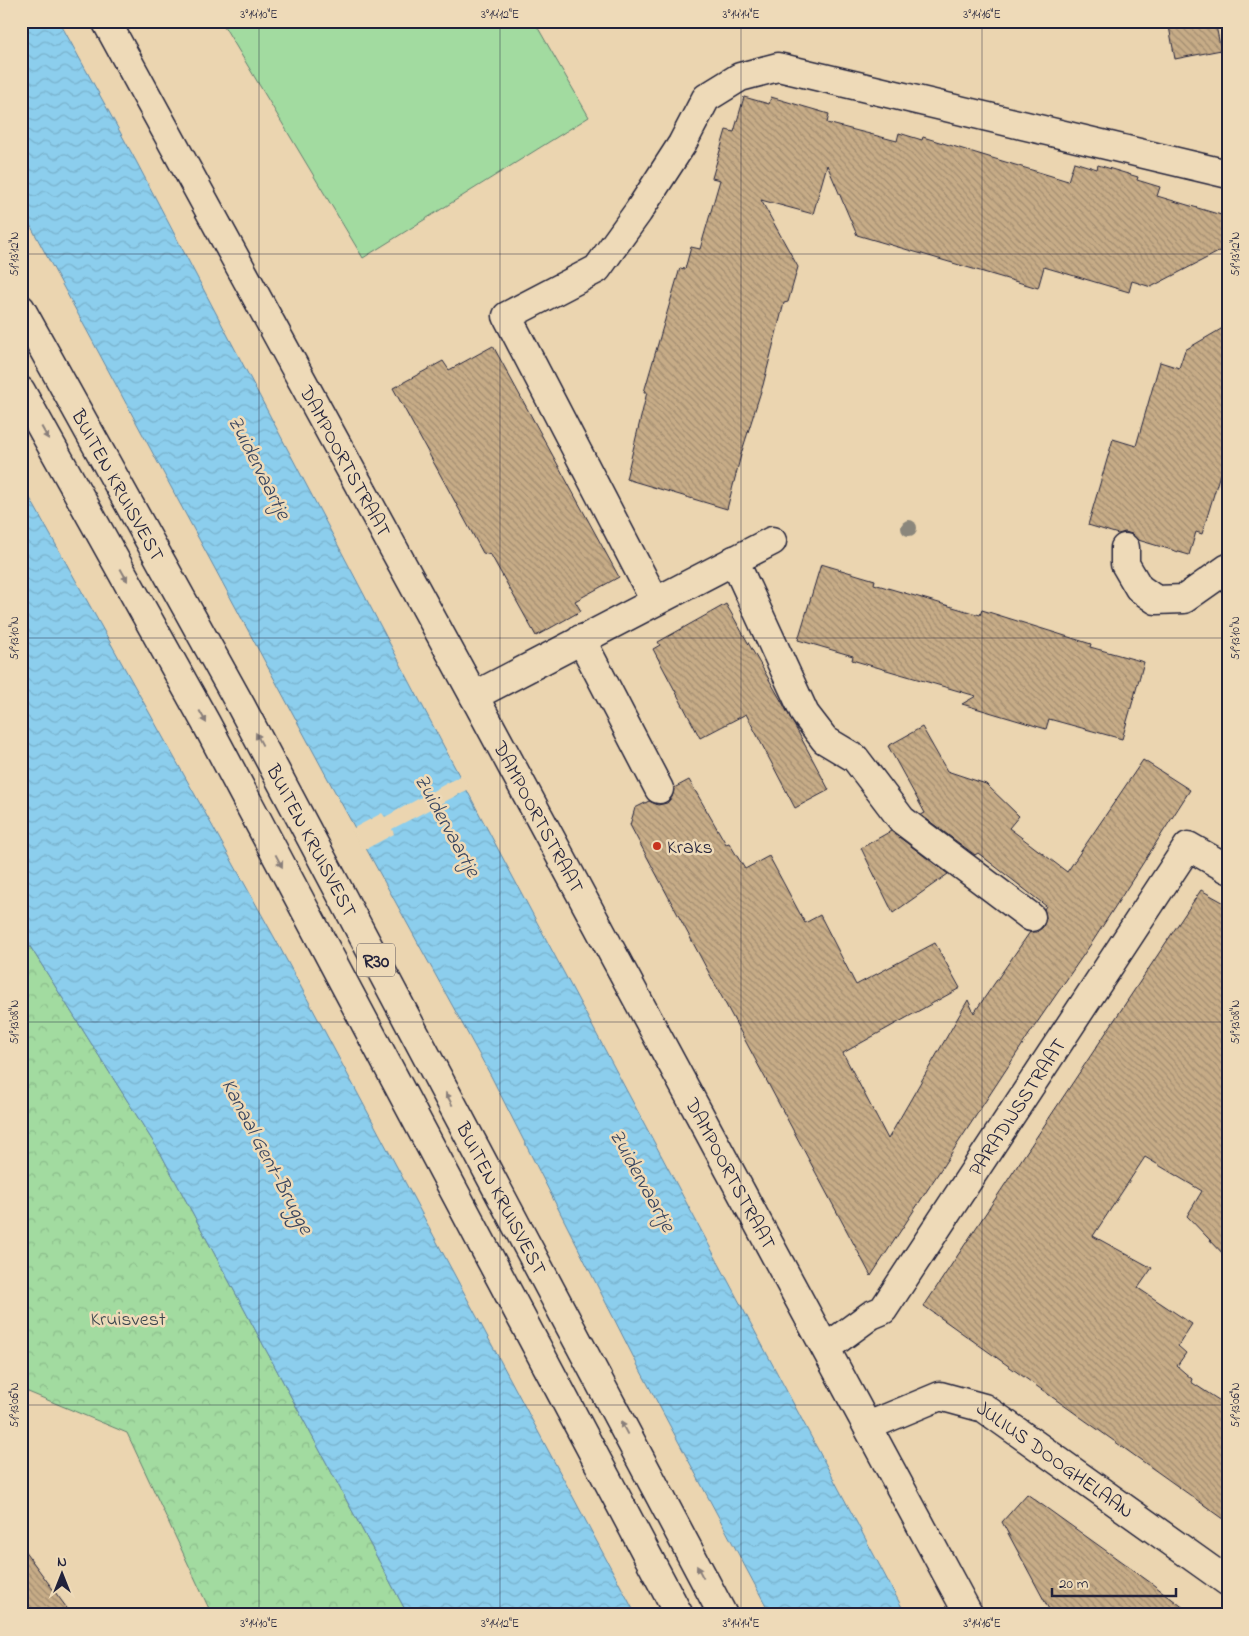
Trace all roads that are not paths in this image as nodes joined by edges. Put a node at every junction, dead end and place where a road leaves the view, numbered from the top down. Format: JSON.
{"nodes":[{"id":1,"x":106,"y":21,"type":"edge"},
{"id":2,"x":1228,"y":174,"type":"edge"},
{"id":3,"x":21,"y":309,"type":"edge"},
{"id":4,"x":21,"y":391,"type":"edge"},
{"id":5,"x":772,"y":541,"type":"dead end"},
{"id":6,"x":1125,"y":548,"type":"dead end"},
{"id":7,"x":734,"y":560,"type":"junction"},
{"id":8,"x":1228,"y":568,"type":"edge"},
{"id":9,"x":655,"y":601,"type":"junction"},
{"id":10,"x":581,"y":639,"type":"junction"},
{"id":11,"x":474,"y":696,"type":"junction"},
{"id":12,"x":659,"y":789,"type":"dead end"},
{"id":13,"x":1228,"y":869,"type":"edge"},
{"id":14,"x":1031,"y":917,"type":"dead end"},
{"id":15,"x":826,"y":1348,"type":"junction"},
{"id":16,"x":868,"y":1426,"type":"junction"},
{"id":17,"x":1228,"y":1582,"type":"edge"},
{"id":18,"x":679,"y":1615,"type":"edge"},
{"id":19,"x":723,"y":1615,"type":"edge"},
{"id":20,"x":969,"y":1615,"type":"edge"}],
"edges":[{"from":1,"to":11,"type":"street","name":"DAMPOORTSTRAAT"},
{"from":2,"to":9,"type":"street"},
{"from":19,"to":3,"type":"street","name":"BUITEN KRUISVEST","number":"R30","one_way":true},
{"from":4,"to":18,"type":"street","name":"BUITEN KRUISVEST","number":"R30","one_way":true},
{"from":5,"to":7,"type":"street"},
{"from":6,"to":8,"type":"street"},
{"from":7,"to":9,"type":"street"},
{"from":7,"to":14,"type":"street"},
{"from":9,"to":10,"type":"street"},
{"from":10,"to":11,"type":"street"},
{"from":10,"to":12,"type":"street"},
{"from":11,"to":15,"type":"street","name":"DAMPOORTSTRAAT"},
{"from":13,"to":15,"type":"street","name":"PARADIJSSTRAAT"},
{"from":15,"to":16,"type":"street","name":"DAMPOORTSTRAAT"},
{"from":16,"to":17,"type":"street","name":"JULIUS DOOGHELAAN"},
{"from":16,"to":20,"type":"street","name":"DAMPOORTSTRAAT"}]}
